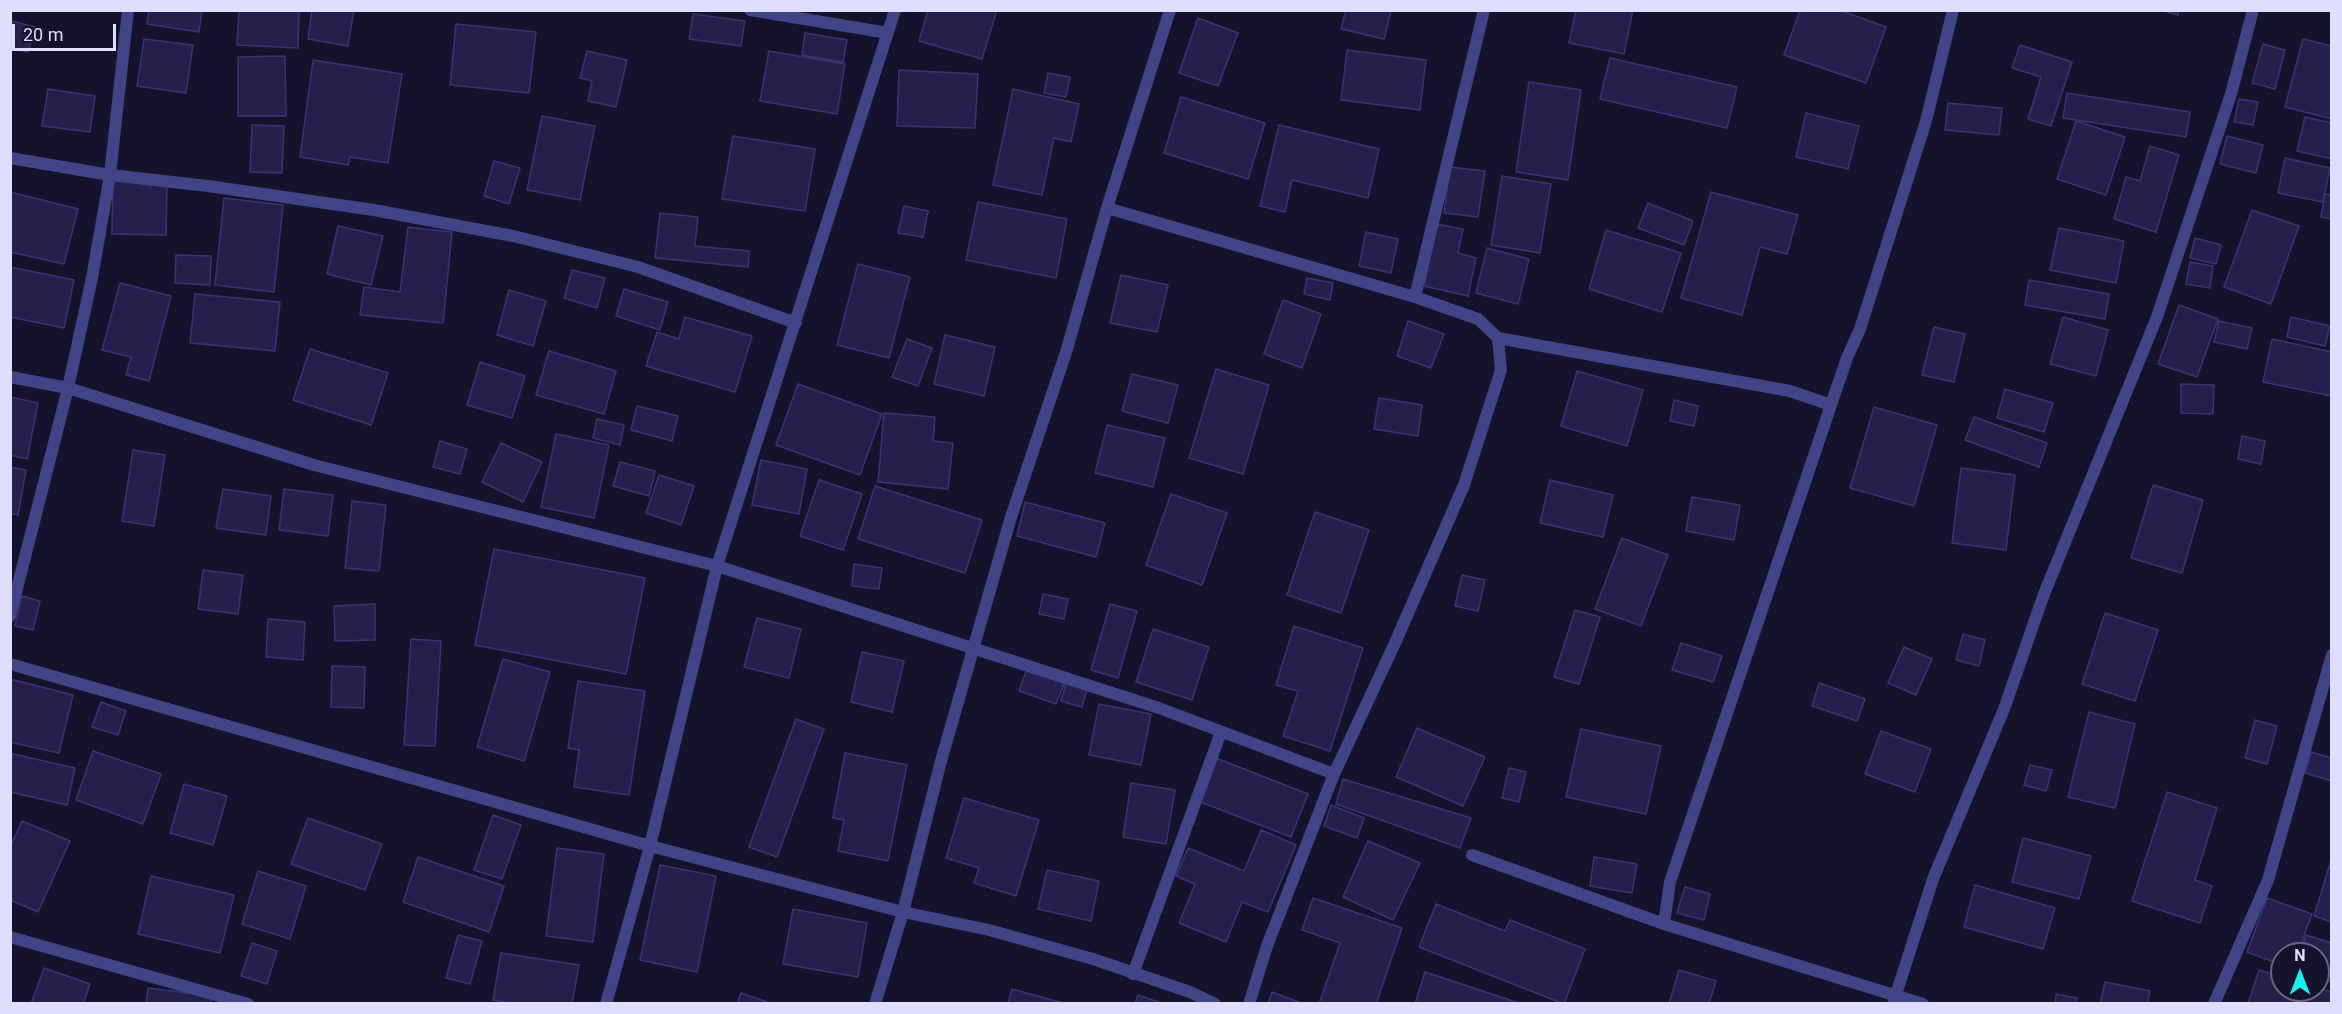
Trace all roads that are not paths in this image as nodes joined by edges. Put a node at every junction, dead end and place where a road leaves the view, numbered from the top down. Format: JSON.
{"nodes":[{"id":1,"x":128,"y":10,"type":"edge"},
{"id":2,"x":750,"y":10,"type":"edge"},
{"id":3,"x":895,"y":10,"type":"edge"},
{"id":4,"x":1170,"y":10,"type":"edge"},
{"id":5,"x":1484,"y":10,"type":"edge"},
{"id":6,"x":1953,"y":10,"type":"edge"},
{"id":7,"x":2253,"y":10,"type":"edge"},
{"id":8,"x":888,"y":33,"type":"junction"},
{"id":9,"x":10,"y":158,"type":"edge"},
{"id":10,"x":110,"y":175,"type":"junction"},
{"id":11,"x":1107,"y":208,"type":"junction"},
{"id":12,"x":1415,"y":297,"type":"junction"},
{"id":13,"x":796,"y":323,"type":"junction"},
{"id":14,"x":1498,"y":338,"type":"junction"},
{"id":15,"x":10,"y":377,"type":"edge"},
{"id":16,"x":68,"y":388,"type":"junction"},
{"id":17,"x":1831,"y":405,"type":"junction"},
{"id":18,"x":717,"y":566,"type":"junction"},
{"id":19,"x":10,"y":616,"type":"edge"},
{"id":20,"x":974,"y":648,"type":"junction"},
{"id":21,"x":2331,"y":655,"type":"edge"},
{"id":22,"x":10,"y":664,"type":"edge"},
{"id":23,"x":1221,"y":732,"type":"junction"},
{"id":24,"x":1334,"y":774,"type":"junction"},
{"id":25,"x":650,"y":846,"type":"junction"},
{"id":26,"x":1472,"y":855,"type":"dead end"},
{"id":27,"x":903,"y":912,"type":"junction"},
{"id":28,"x":1664,"y":924,"type":"junction"},
{"id":29,"x":10,"y":937,"type":"edge"},
{"id":30,"x":1133,"y":974,"type":"junction"},
{"id":31,"x":1895,"y":999,"type":"edge"},
{"id":32,"x":248,"y":1004,"type":"edge"},
{"id":33,"x":606,"y":1004,"type":"edge"},
{"id":34,"x":875,"y":1004,"type":"edge"},
{"id":35,"x":1215,"y":1004,"type":"edge"},
{"id":36,"x":1249,"y":1004,"type":"edge"},
{"id":37,"x":1923,"y":1004,"type":"edge"},
{"id":38,"x":2214,"y":1004,"type":"edge"}],
"edges":[{"from":1,"to":10,"type":"street"},
{"from":2,"to":8,"type":"street"},
{"from":3,"to":8,"type":"street"},
{"from":4,"to":11,"type":"street"},
{"from":5,"to":12,"type":"street"},
{"from":6,"to":17,"type":"street"},
{"from":7,"to":31,"type":"street"},
{"from":8,"to":13,"type":"street"},
{"from":9,"to":10,"type":"street"},
{"from":10,"to":13,"type":"street"},
{"from":10,"to":16,"type":"street"},
{"from":11,"to":12,"type":"street"},
{"from":11,"to":20,"type":"street"},
{"from":12,"to":14,"type":"street"},
{"from":13,"to":18,"type":"street"},
{"from":14,"to":17,"type":"street"},
{"from":14,"to":24,"type":"street"},
{"from":15,"to":16,"type":"street"},
{"from":16,"to":18,"type":"street"},
{"from":16,"to":19,"type":"street"},
{"from":17,"to":28,"type":"street"},
{"from":18,"to":20,"type":"street"},
{"from":18,"to":25,"type":"street"},
{"from":20,"to":23,"type":"street"},
{"from":20,"to":27,"type":"street"},
{"from":21,"to":38,"type":"street"},
{"from":22,"to":25,"type":"street"},
{"from":23,"to":24,"type":"street"},
{"from":23,"to":30,"type":"street"},
{"from":24,"to":36,"type":"street"},
{"from":25,"to":27,"type":"street"},
{"from":25,"to":33,"type":"street"},
{"from":26,"to":28,"type":"street"},
{"from":27,"to":30,"type":"street"},
{"from":27,"to":34,"type":"street"},
{"from":28,"to":31,"type":"street"},
{"from":29,"to":32,"type":"street"},
{"from":30,"to":35,"type":"street"},
{"from":31,"to":37,"type":"street"}]}
